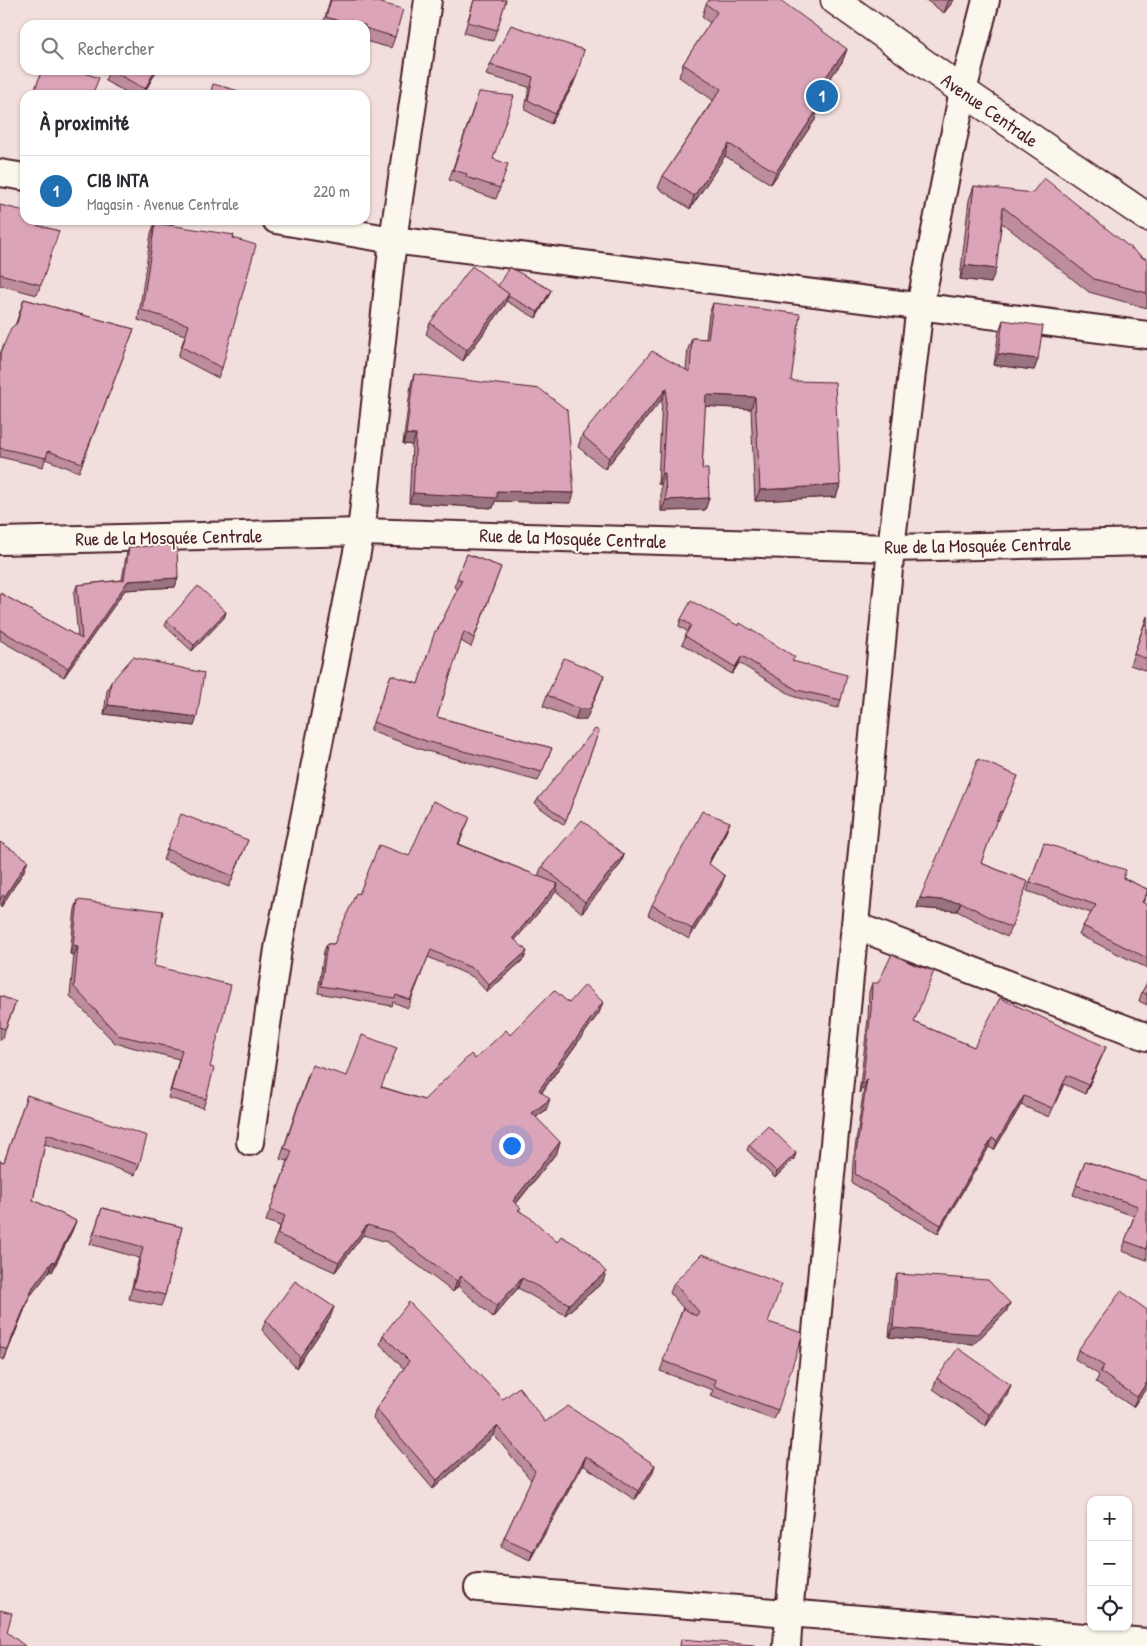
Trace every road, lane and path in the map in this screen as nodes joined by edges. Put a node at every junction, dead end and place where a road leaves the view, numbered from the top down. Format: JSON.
{"nodes":[{"id":1,"x":428,"y":0,"type":"edge"},
{"id":2,"x":835,"y":0,"type":"edge"},
{"id":3,"x":986,"y":0,"type":"edge"},
{"id":4,"x":963,"y":92,"type":"junction"},
{"id":5,"x":0,"y":173,"type":"edge"},
{"id":6,"x":20,"y":176,"type":"edge"},
{"id":7,"x":1147,"y":217,"type":"edge"},
{"id":8,"x":305,"y":225,"type":"edge"},
{"id":9,"x":393,"y":240,"type":"junction"},
{"id":10,"x":920,"y":306,"type":"junction"},
{"id":11,"x":1147,"y":334,"type":"edge"},
{"id":12,"x":361,"y":532,"type":"junction"},
{"id":13,"x":0,"y":541,"type":"edge"},
{"id":14,"x":1147,"y":542,"type":"edge"},
{"id":15,"x":891,"y":548,"type":"junction"},
{"id":16,"x":856,"y":926,"type":"junction"},
{"id":17,"x":1147,"y":1037,"type":"edge"},
{"id":18,"x":250,"y":1142,"type":"dead end"},
{"id":19,"x":478,"y":1588,"type":"dead end"},
{"id":20,"x":789,"y":1614,"type":"junction"},
{"id":21,"x":1147,"y":1642,"type":"edge"},
{"id":22,"x":787,"y":1646,"type":"edge"}],
"edges":[{"from":1,"to":9,"type":"street"},
{"from":2,"to":4,"type":"main road","name":"Avenue Centrale"},
{"from":3,"to":4,"type":"street"},
{"from":4,"to":7,"type":"main road","name":"Avenue Centrale"},
{"from":4,"to":10,"type":"street"},
{"from":5,"to":6,"type":"street"},
{"from":8,"to":9,"type":"street"},
{"from":9,"to":10,"type":"street"},
{"from":9,"to":12,"type":"street"},
{"from":10,"to":11,"type":"street"},
{"from":10,"to":15,"type":"street"},
{"from":12,"to":13,"type":"street","name":"Rue de la Mosquée Centrale"},
{"from":12,"to":15,"type":"street","name":"Rue de la Mosquée Centrale"},
{"from":12,"to":18,"type":"street"},
{"from":14,"to":15,"type":"street","name":"Rue de la Mosquée Centrale"},
{"from":15,"to":16,"type":"street"},
{"from":16,"to":17,"type":"street"},
{"from":16,"to":20,"type":"street"},
{"from":19,"to":20,"type":"street"},
{"from":20,"to":21,"type":"street"},
{"from":20,"to":22,"type":"street"}]}
